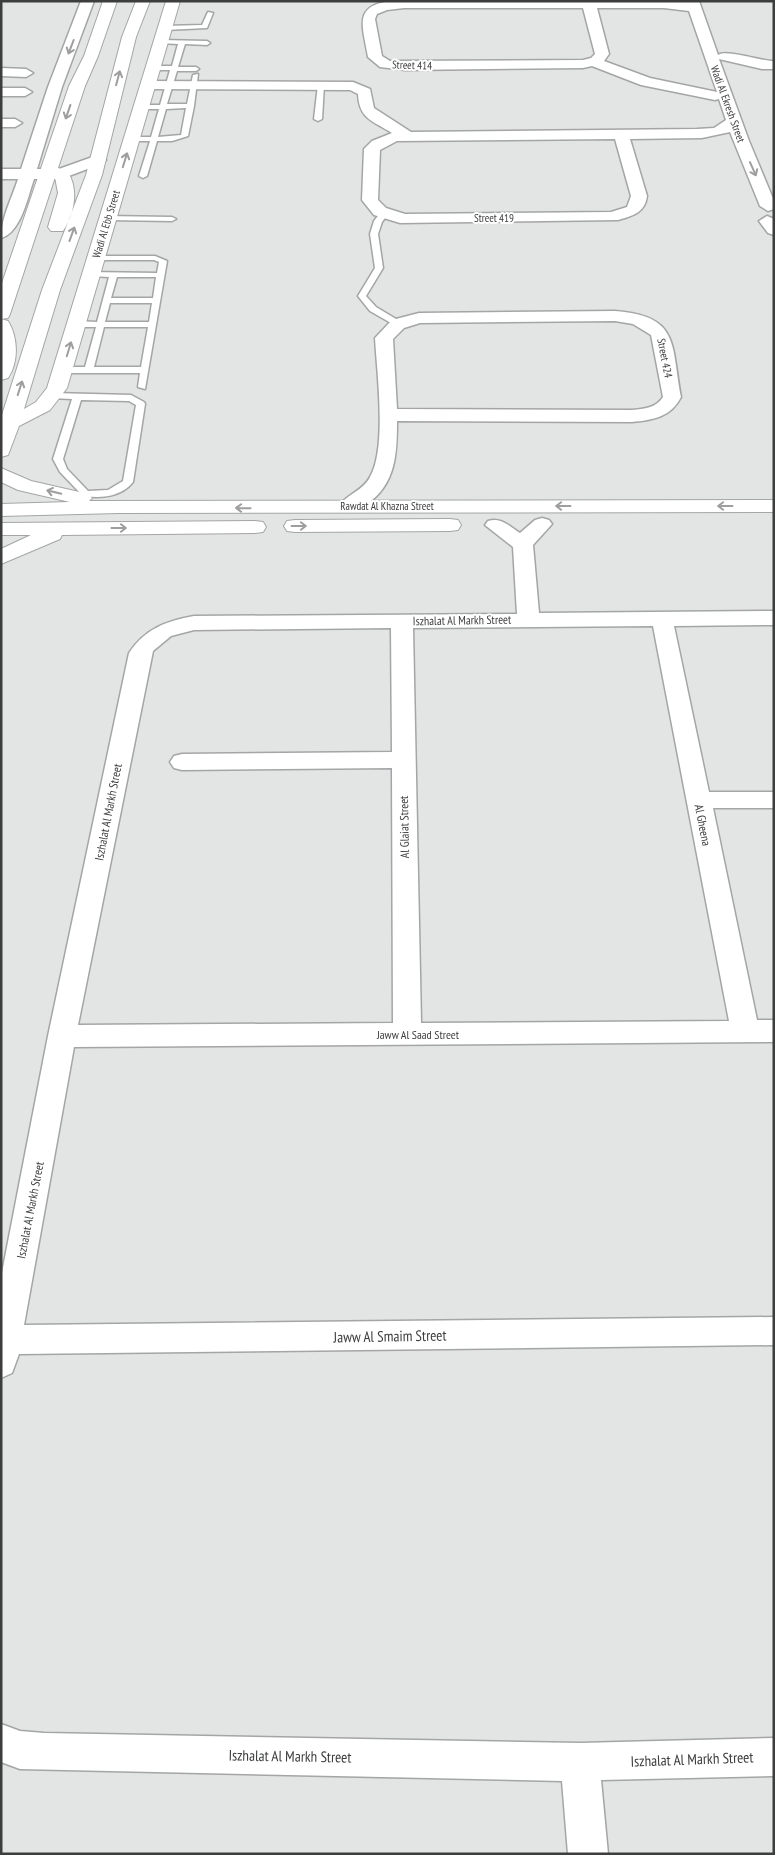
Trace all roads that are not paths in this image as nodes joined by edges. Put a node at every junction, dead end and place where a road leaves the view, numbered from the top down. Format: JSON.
{"nodes":[{"id":1,"x":88,"y":1,"type":"edge"},
{"id":2,"x":110,"y":1,"type":"edge"},
{"id":3,"x":143,"y":1,"type":"edge"},
{"id":4,"x":670,"y":2,"type":"edge"},
{"id":5,"x":588,"y":4,"type":"junction"},
{"id":6,"x":697,"y":4,"type":"edge"},
{"id":7,"x":210,"y":13,"type":"dead end"},
{"id":8,"x":161,"y":24,"type":"edge"},
{"id":9,"x":129,"y":36,"type":"junction"},
{"id":10,"x":182,"y":42,"type":"junction"},
{"id":11,"x":207,"y":43,"type":"dead end"},
{"id":12,"x":90,"y":56,"type":"junction"},
{"id":13,"x":724,"y":56,"type":"junction"},
{"id":14,"x":594,"y":62,"type":"junction"},
{"id":15,"x":768,"y":65,"type":"edge"},
{"id":16,"x":153,"y":68,"type":"junction"},
{"id":17,"x":174,"y":68,"type":"junction"},
{"id":18,"x":1,"y":72,"type":"edge"},
{"id":19,"x":26,"y":73,"type":"dead end"},
{"id":20,"x":736,"y":74,"type":"dead end"},
{"id":21,"x":370,"y":75,"type":"junction"},
{"id":22,"x":195,"y":76,"type":"junction"},
{"id":23,"x":148,"y":85,"type":"junction"},
{"id":24,"x":169,"y":85,"type":"junction"},
{"id":25,"x":321,"y":85,"type":"junction"},
{"id":26,"x":77,"y":86,"type":"junction"},
{"id":27,"x":55,"y":87,"type":"junction"},
{"id":28,"x":1,"y":92,"type":"edge"},
{"id":29,"x":24,"y":92,"type":"dead end"},
{"id":30,"x":90,"y":94,"type":"dead end"},
{"id":31,"x":715,"y":96,"type":"dead end"},
{"id":32,"x":742,"y":100,"type":"dead end"},
{"id":33,"x":191,"y":106,"type":"junction"},
{"id":34,"x":141,"y":107,"type":"junction"},
{"id":35,"x":162,"y":107,"type":"junction"},
{"id":36,"x":318,"y":119,"type":"dead end"},
{"id":37,"x":734,"y":120,"type":"junction"},
{"id":38,"x":686,"y":134,"type":"junction"},
{"id":39,"x":406,"y":136,"type":"junction"},
{"id":40,"x":621,"y":136,"type":"junction"},
{"id":41,"x":40,"y":139,"type":"junction"},
{"id":42,"x":132,"y":139,"type":"junction"},
{"id":43,"x":152,"y":140,"type":"junction"},
{"id":44,"x":742,"y":144,"type":"junction"},
{"id":45,"x":94,"y":154,"type":"junction"},
{"id":46,"x":7,"y":163,"type":"edge"},
{"id":47,"x":30,"y":172,"type":"junction"},
{"id":48,"x":52,"y":173,"type":"junction"},
{"id":49,"x":1,"y":174,"type":"edge"},
{"id":50,"x":143,"y":176,"type":"dead end"},
{"id":51,"x":1,"y":184,"type":"edge"},
{"id":52,"x":23,"y":192,"type":"junction"},
{"id":53,"x":384,"y":214,"type":"junction"},
{"id":54,"x":771,"y":217,"type":"edge"},
{"id":55,"x":108,"y":218,"type":"junction"},
{"id":56,"x":172,"y":219,"type":"dead end"},
{"id":57,"x":1,"y":233,"type":"edge"},
{"id":58,"x":94,"y":266,"type":"junction"},
{"id":59,"x":113,"y":274,"type":"junction"},
{"id":60,"x":7,"y":275,"type":"edge"},
{"id":61,"x":162,"y":275,"type":"junction"},
{"id":62,"x":51,"y":290,"type":"junction"},
{"id":63,"x":106,"y":300,"type":"junction"},
{"id":64,"x":157,"y":301,"type":"junction"},
{"id":65,"x":1,"y":314,"type":"edge"},
{"id":66,"x":76,"y":324,"type":"junction"},
{"id":67,"x":100,"y":324,"type":"junction"},
{"id":68,"x":398,"y":324,"type":"junction"},
{"id":69,"x":1,"y":325,"type":"edge"},
{"id":70,"x":153,"y":325,"type":"junction"},
{"id":71,"x":62,"y":370,"type":"junction"},
{"id":72,"x":89,"y":370,"type":"junction"},
{"id":73,"x":146,"y":370,"type":"junction"},
{"id":74,"x":1,"y":374,"type":"edge"},
{"id":75,"x":142,"y":387,"type":"dead end"},
{"id":76,"x":53,"y":396,"type":"junction"},
{"id":77,"x":77,"y":397,"type":"junction"},
{"id":78,"x":388,"y":416,"type":"junction"},
{"id":79,"x":10,"y":422,"type":"junction"},
{"id":80,"x":1,"y":451,"type":"edge"},
{"id":81,"x":1,"y":474,"type":"edge"},
{"id":82,"x":375,"y":486,"type":"junction"},
{"id":83,"x":774,"y":500,"type":"edge"},
{"id":84,"x":349,"y":506,"type":"junction"},
{"id":85,"x":397,"y":506,"type":"junction"},
{"id":86,"x":750,"y":506,"type":"junction"},
{"id":87,"x":774,"y":506,"type":"edge"},
{"id":88,"x":119,"y":507,"type":"junction"},
{"id":89,"x":1,"y":510,"type":"edge"},
{"id":90,"x":272,"y":517,"type":"junction"},
{"id":91,"x":774,"y":523,"type":"edge"},
{"id":92,"x":495,"y":524,"type":"junction"},
{"id":93,"x":542,"y":524,"type":"junction"},
{"id":94,"x":70,"y":528,"type":"junction"},
{"id":95,"x":1,"y":529,"type":"edge"},
{"id":96,"x":523,"y":546,"type":"junction"},
{"id":97,"x":1,"y":557,"type":"edge"},
{"id":98,"x":662,"y":618,"type":"junction"},
{"id":99,"x":774,"y":618,"type":"edge"},
{"id":100,"x":528,"y":619,"type":"junction"},
{"id":101,"x":402,"y":620,"type":"junction"},
{"id":102,"x":404,"y":760,"type":"junction"},
{"id":103,"x":182,"y":762,"type":"dead end"},
{"id":104,"x":698,"y":800,"type":"junction"},
{"id":105,"x":774,"y":800,"type":"edge"},
{"id":106,"x":745,"y":1031,"type":"junction"},
{"id":107,"x":774,"y":1031,"type":"edge"},
{"id":108,"x":407,"y":1034,"type":"junction"},
{"id":109,"x":62,"y":1036,"type":"junction"},
{"id":110,"x":774,"y":1331,"type":"edge"},
{"id":111,"x":4,"y":1352,"type":"edge"},
{"id":112,"x":1,"y":1743,"type":"edge"},
{"id":113,"x":774,"y":1756,"type":"edge"},
{"id":114,"x":580,"y":1762,"type":"junction"},
{"id":115,"x":588,"y":1854,"type":"edge"}],
"edges":[{"from":1,"to":27,"type":"street","one_way":true},
{"from":2,"to":12,"type":"street"},
{"from":3,"to":9,"type":"street"},
{"from":4,"to":5,"type":"street","name":"Street 414"},
{"from":4,"to":6,"type":"street","name":"Street 414"},
{"from":5,"to":14,"type":"street"},
{"from":5,"to":21,"type":"street","name":"Street 414"},
{"from":6,"to":13,"type":"street","name":"Wadi Al Ekresh Street"},
{"from":6,"to":37,"type":"street","name":"Wadi Al Ekresh Street"},
{"from":7,"to":8,"type":"lane"},
{"from":8,"to":9,"type":"street"},
{"from":8,"to":10,"type":"lane"},
{"from":8,"to":16,"type":"street","name":"Wadi Al Ebb Street"},
{"from":45,"to":9,"type":"street","one_way":true},
{"from":10,"to":11,"type":"lane"},
{"from":10,"to":17,"type":"lane"},
{"from":12,"to":26,"type":"street"},
{"from":12,"to":27,"type":"street"},
{"from":13,"to":15,"type":"street"},
{"from":13,"to":32,"type":"street","name":"Wadi Al Ekresh Street"},
{"from":14,"to":21,"type":"street","name":"Street 414"},
{"from":14,"to":31,"type":"street"},
{"from":15,"to":20,"type":"street"},
{"from":16,"to":17,"type":"lane"},
{"from":16,"to":23,"type":"street","name":"Wadi Al Ebb Street"},
{"from":17,"to":22,"type":"lane"},
{"from":17,"to":24,"type":"lane"},
{"from":18,"to":19,"type":"street"},
{"from":21,"to":25,"type":"street"},
{"from":21,"to":39,"type":"street"},
{"from":22,"to":24,"type":"street"},
{"from":22,"to":25,"type":"street"},
{"from":22,"to":33,"type":"lane"},
{"from":23,"to":24,"type":"street"},
{"from":23,"to":34,"type":"street","name":"Wadi Al Ebb Street"},
{"from":24,"to":35,"type":"lane"},
{"from":25,"to":36,"type":"lane"},
{"from":26,"to":30,"type":"street"},
{"from":26,"to":48,"type":"street","one_way":true},
{"from":27,"to":41,"type":"street"},
{"from":28,"to":29,"type":"street"},
{"from":33,"to":35,"type":"lane"},
{"from":33,"to":43,"type":"lane"},
{"from":34,"to":35,"type":"lane"},
{"from":34,"to":42,"type":"street","name":"Wadi Al Ebb Street"},
{"from":35,"to":43,"type":"lane"},
{"from":37,"to":38,"type":"street"},
{"from":37,"to":44,"type":"street","name":"Wadi Al Ekresh Street"},
{"from":38,"to":40,"type":"street"},
{"from":38,"to":44,"type":"street"},
{"from":39,"to":40,"type":"street"},
{"from":39,"to":53,"type":"street"},
{"from":40,"to":53,"type":"street","name":"Street 419"},
{"from":41,"to":46,"type":"street"},
{"from":41,"to":47,"type":"street"},
{"from":42,"to":43,"type":"lane"},
{"from":55,"to":42,"type":"street","name":"Wadi Al Ebb Street","one_way":true},
{"from":43,"to":50,"type":"lane"},
{"from":44,"to":54,"type":"street","name":"Wadi Al Ekresh Street","one_way":true},
{"from":45,"to":48,"type":"street"},
{"from":62,"to":45,"type":"street","one_way":true},
{"from":46,"to":47,"type":"street"},
{"from":47,"to":48,"type":"street"},
{"from":47,"to":49,"type":"street"},
{"from":47,"to":52,"type":"street"},
{"from":48,"to":60,"type":"street"},
{"from":48,"to":62,"type":"street"},
{"from":51,"to":52,"type":"street"},
{"from":52,"to":57,"type":"street"},
{"from":53,"to":68,"type":"lane"},
{"from":55,"to":56,"type":"lane"},
{"from":55,"to":58,"type":"street","name":"Wadi Al Ebb Street"},
{"from":58,"to":59,"type":"lane"},
{"from":58,"to":61,"type":"lane"},
{"from":58,"to":66,"type":"street","name":"Wadi Al Ebb Street"},
{"from":59,"to":61,"type":"lane"},
{"from":59,"to":63,"type":"lane"},
{"from":60,"to":65,"type":"street"},
{"from":61,"to":64,"type":"lane"},
{"from":79,"to":62,"type":"street","one_way":true},
{"from":63,"to":64,"type":"lane"},
{"from":63,"to":67,"type":"lane"},
{"from":64,"to":70,"type":"lane"},
{"from":66,"to":67,"type":"lane"},
{"from":71,"to":66,"type":"street","name":"Wadi Al Ebb Street","one_way":true},
{"from":67,"to":70,"type":"lane"},
{"from":67,"to":72,"type":"lane"},
{"from":68,"to":78,"type":"street"},
{"from":68,"to":78,"type":"street","name":"Street 424"},
{"from":69,"to":74,"type":"street"},
{"from":70,"to":73,"type":"lane"},
{"from":71,"to":72,"type":"lane"},
{"from":71,"to":76,"type":"street","name":"Wadi Al Ebb Street"},
{"from":72,"to":73,"type":"lane"},
{"from":73,"to":75,"type":"lane"},
{"from":76,"to":77,"type":"lane"},
{"from":76,"to":79,"type":"street"},
{"from":77,"to":77,"type":"lane"},
{"from":78,"to":82,"type":"street"},
{"from":79,"to":80,"type":"street"},
{"from":88,"to":81,"type":"street","one_way":true},
{"from":82,"to":84,"type":"street"},
{"from":82,"to":85,"type":"street"},
{"from":83,"to":86,"type":"street"},
{"from":84,"to":85,"type":"street","name":"Rawdat Al Khazna Street"},
{"from":84,"to":90,"type":"street","name":"Rawdat Al Khazna Street"},
{"from":86,"to":85,"type":"street","name":"Rawdat Al Khazna Street","one_way":true},
{"from":86,"to":87,"type":"street","name":"Rawdat Al Khazna Street"},
{"from":88,"to":89,"type":"street","name":"Rawdat Al Khazna Street"},
{"from":90,"to":88,"type":"street","name":"Rawdat Al Khazna Street","one_way":true},
{"from":90,"to":92,"type":"street","name":"Rawdat Al Khazna Street","one_way":true},
{"from":94,"to":90,"type":"street","name":"Rawdat Al Khazna Street","one_way":true},
{"from":91,"to":93,"type":"street","name":"Rawdat Al Khazna Street"},
{"from":92,"to":93,"type":"street","name":"Rawdat Al Khazna Street"},
{"from":92,"to":96,"type":"street"},
{"from":93,"to":96,"type":"street"},
{"from":94,"to":95,"type":"street","name":"Rawdat Al Khazna Street"},
{"from":94,"to":97,"type":"street"},
{"from":96,"to":100,"type":"street","name":"Iszhalat Al Markh Street"},
{"from":98,"to":99,"type":"street","name":"Iszhalat Al Markh Street"},
{"from":98,"to":100,"type":"street","name":"Iszhalat Al Markh Street"},
{"from":98,"to":104,"type":"street","name":"Al Gheena"},
{"from":100,"to":101,"type":"street","name":"Iszhalat Al Markh Street"},
{"from":101,"to":102,"type":"street","name":"Al Glaiat Street"},
{"from":101,"to":109,"type":"street","name":"Iszhalat Al Markh Street"},
{"from":102,"to":103,"type":"street"},
{"from":102,"to":108,"type":"street","name":"Al Glaiat Street"},
{"from":104,"to":105,"type":"street"},
{"from":104,"to":106,"type":"street","name":"Al Gheena"},
{"from":106,"to":107,"type":"street","name":"Jaww Al Saad Street"},
{"from":106,"to":108,"type":"street","name":"Jaww Al Saad Street"},
{"from":108,"to":109,"type":"street","name":"Jaww Al Saad Street"},
{"from":109,"to":111,"type":"street","name":"Iszhalat Al Markh Street"},
{"from":110,"to":111,"type":"street","name":"Jaww Al Smaim Street"},
{"from":112,"to":114,"type":"street","name":"Iszhalat Al Markh Street"},
{"from":113,"to":114,"type":"street","name":"Iszhalat Al Markh Street"},
{"from":114,"to":115,"type":"street"}]}
